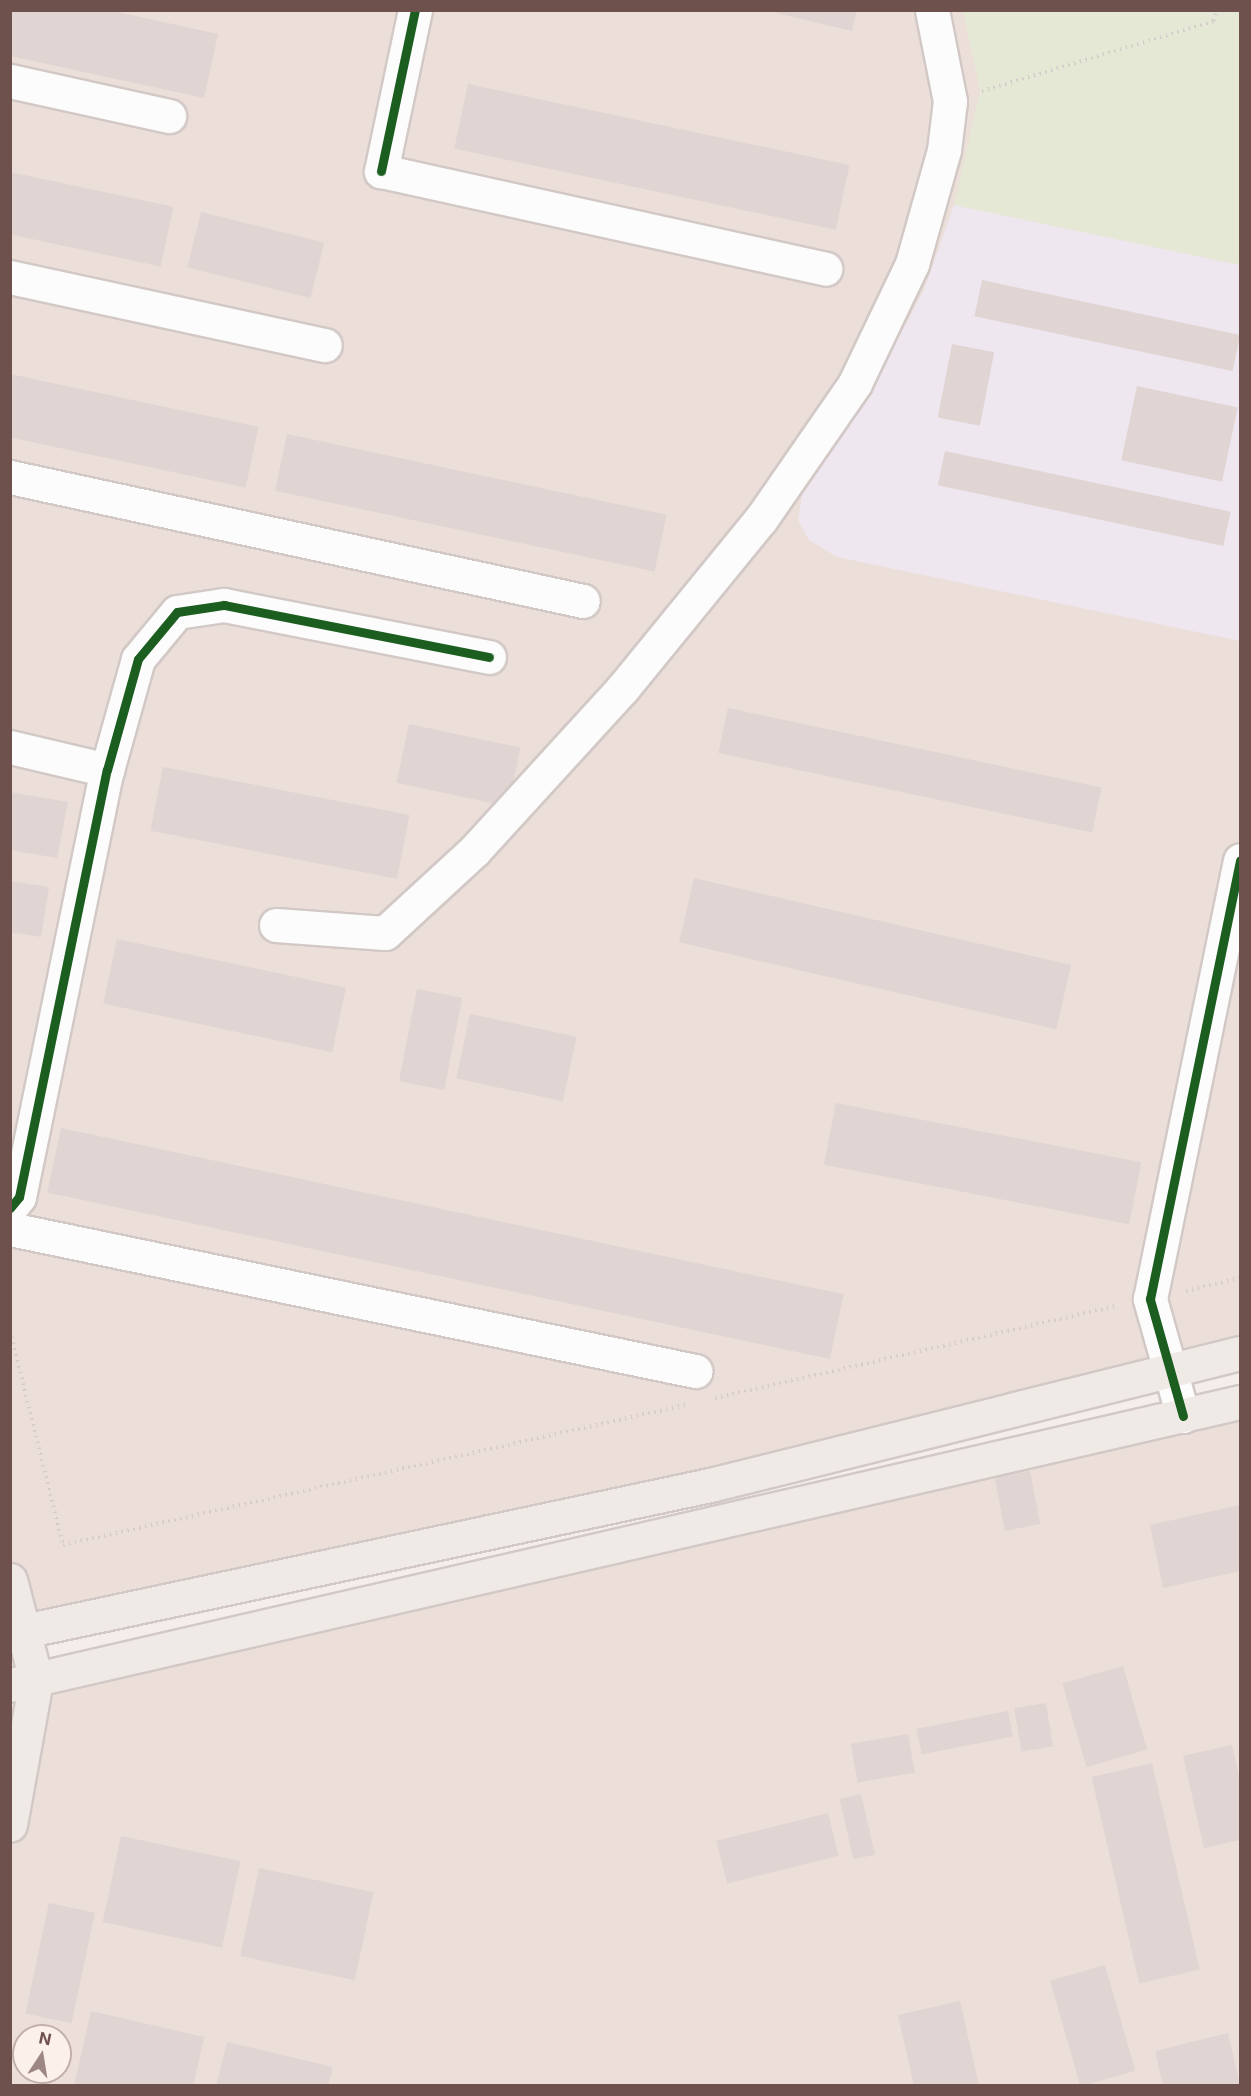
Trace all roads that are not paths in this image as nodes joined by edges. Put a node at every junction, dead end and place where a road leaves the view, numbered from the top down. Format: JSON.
{"nodes":[{"id":1,"x":415,"y":10,"type":"edge"},
{"id":2,"x":932,"y":10,"type":"edge"},
{"id":3,"x":10,"y":81,"type":"edge"},
{"id":4,"x":169,"y":116,"type":"dead end"},
{"id":5,"x":825,"y":269,"type":"dead end"},
{"id":6,"x":10,"y":277,"type":"edge"},
{"id":7,"x":325,"y":345,"type":"dead end"},
{"id":8,"x":10,"y":477,"type":"edge"},
{"id":9,"x":583,"y":601,"type":"dead end"},
{"id":10,"x":489,"y":657,"type":"dead end"},
{"id":11,"x":10,"y":747,"type":"edge"},
{"id":12,"x":107,"y":770,"type":"junction"},
{"id":13,"x":1240,"y":860,"type":"edge"},
{"id":14,"x":276,"y":925,"type":"dead end"},
{"id":15,"x":10,"y":1208,"type":"edge"},
{"id":16,"x":10,"y":1229,"type":"edge"},
{"id":17,"x":1240,"y":1353,"type":"edge"},
{"id":18,"x":1170,"y":1368,"type":"junction"},
{"id":19,"x":698,"y":1386,"type":"road end"},
{"id":20,"x":1240,"y":1402,"type":"edge"},
{"id":21,"x":1183,"y":1416,"type":"junction"},
{"id":22,"x":10,"y":1580,"type":"edge"},
{"id":23,"x":17,"y":1633,"type":"edge"},
{"id":24,"x":23,"y":1682,"type":"edge"},
{"id":25,"x":10,"y":1826,"type":"edge"}],
"edges":[{"from":1,"to":5,"type":"street"},
{"from":2,"to":14,"type":"street"},
{"from":3,"to":4,"type":"street"},
{"from":6,"to":7,"type":"street"},
{"from":8,"to":9,"type":"street"},
{"from":10,"to":12,"type":"street"},
{"from":11,"to":12,"type":"street"},
{"from":12,"to":15,"type":"street"},
{"from":13,"to":18,"type":"street"},
{"from":16,"to":19,"type":"street"},
{"from":17,"to":18,"type":"main road"},
{"from":18,"to":21,"type":"street"},
{"from":18,"to":23,"type":"main road"},
{"from":20,"to":21,"type":"main road"},
{"from":21,"to":24,"type":"main road"},
{"from":22,"to":23,"type":"main road"},
{"from":23,"to":24,"type":"main road"},
{"from":24,"to":25,"type":"main road"}]}
